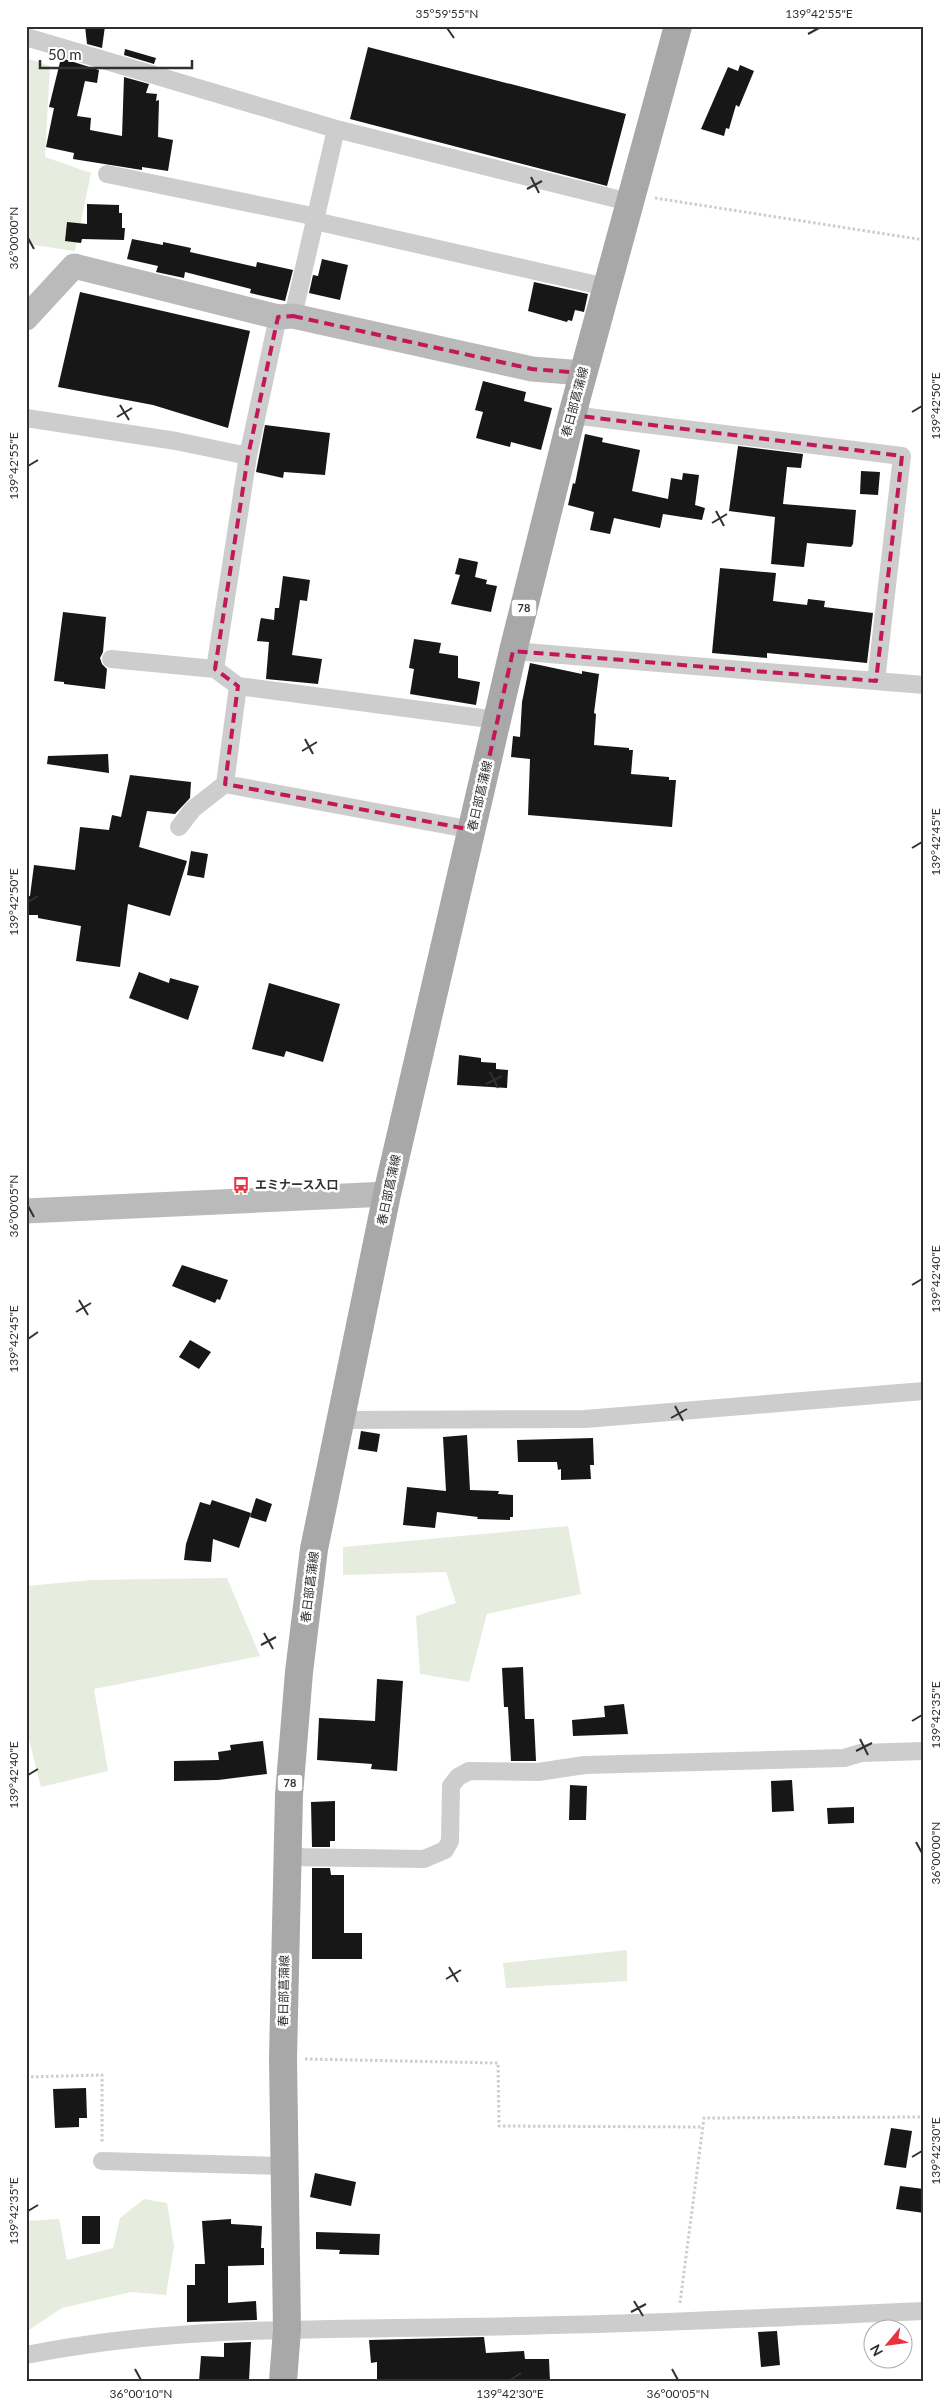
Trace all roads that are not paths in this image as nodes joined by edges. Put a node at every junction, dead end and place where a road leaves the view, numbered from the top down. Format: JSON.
{"nodes":[{"id":1,"x":678,"y":26,"type":"edge"},
{"id":2,"x":26,"y":37,"type":"edge"},
{"id":3,"x":336,"y":129,"type":"junction"},
{"id":4,"x":107,"y":174,"type":"dead end"},
{"id":5,"x":629,"y":202,"type":"junction"},
{"id":6,"x":316,"y":219,"type":"junction"},
{"id":7,"x":606,"y":286,"type":"junction"},
{"id":8,"x":285,"y":316,"type":"junction"},
{"id":9,"x":26,"y":318,"type":"edge"},
{"id":10,"x":583,"y":373,"type":"junction"},
{"id":11,"x":572,"y":415,"type":"junction"},
{"id":12,"x":26,"y":418,"type":"edge"},
{"id":13,"x":248,"y":456,"type":"junction"},
{"id":14,"x":513,"y":651,"type":"junction"},
{"id":15,"x":111,"y":659,"type":"dead end"},
{"id":16,"x":215,"y":669,"type":"junction"},
{"id":17,"x":876,"y":682,"type":"junction"},
{"id":18,"x":924,"y":685,"type":"edge"},
{"id":19,"x":238,"y":686,"type":"junction"},
{"id":20,"x":497,"y":720,"type":"junction"},
{"id":21,"x":224,"y":784,"type":"junction"},
{"id":22,"x":179,"y":827,"type":"dead end"},
{"id":23,"x":472,"y":830,"type":"junction"},
{"id":24,"x":387,"y":1194,"type":"junction"},
{"id":25,"x":26,"y":1212,"type":"edge"},
{"id":26,"x":924,"y":1391,"type":"edge"},
{"id":27,"x":342,"y":1420,"type":"junction"},
{"id":28,"x":924,"y":1751,"type":"edge"},
{"id":29,"x":287,"y":1857,"type":"junction"},
{"id":30,"x":102,"y":2161,"type":"road end"},
{"id":31,"x":285,"y":2166,"type":"junction"},
{"id":32,"x":924,"y":2311,"type":"edge"},
{"id":33,"x":287,"y":2330,"type":"junction"},
{"id":34,"x":26,"y":2355,"type":"edge"},
{"id":35,"x":283,"y":2381,"type":"edge"}],
"edges":[{"from":1,"to":5,"type":"main road","name":"春日部菖蒲線","number":"78"},
{"from":2,"to":3,"type":"street"},
{"from":3,"to":5,"type":"street"},
{"from":3,"to":6,"type":"street"},
{"from":4,"to":6,"type":"street"},
{"from":5,"to":7,"type":"main road","name":"春日部菖蒲線","number":"78"},
{"from":6,"to":7,"type":"street"},
{"from":6,"to":8,"type":"street"},
{"from":7,"to":10,"type":"main road","name":"春日部菖蒲線","number":"78"},
{"from":8,"to":9,"type":"street"},
{"from":8,"to":10,"type":"street"},
{"from":8,"to":13,"type":"street"},
{"from":10,"to":11,"type":"main road","name":"春日部菖蒲線","number":"78"},
{"from":11,"to":14,"type":"main road","name":"春日部菖蒲線","number":"78"},
{"from":11,"to":17,"type":"street"},
{"from":12,"to":13,"type":"street"},
{"from":13,"to":16,"type":"street"},
{"from":14,"to":17,"type":"street"},
{"from":14,"to":20,"type":"main road","name":"春日部菖蒲線","number":"78"},
{"from":15,"to":16,"type":"street"},
{"from":16,"to":19,"type":"street"},
{"from":17,"to":18,"type":"street"},
{"from":19,"to":20,"type":"street"},
{"from":19,"to":21,"type":"street"},
{"from":20,"to":23,"type":"main road","name":"春日部菖蒲線","number":"78"},
{"from":21,"to":22,"type":"street"},
{"from":21,"to":23,"type":"street"},
{"from":23,"to":24,"type":"main road","name":"春日部菖蒲線","number":"78"},
{"from":24,"to":25,"type":"street"},
{"from":24,"to":27,"type":"main road","name":"春日部菖蒲線","number":"78"},
{"from":26,"to":27,"type":"street"},
{"from":27,"to":29,"type":"main road","name":"春日部菖蒲線","number":"78"},
{"from":28,"to":29,"type":"street"},
{"from":29,"to":31,"type":"main road","name":"春日部菖蒲線","number":"78"},
{"from":30,"to":31,"type":"street"},
{"from":31,"to":33,"type":"main road","name":"春日部菖蒲線","number":"78"},
{"from":32,"to":33,"type":"street"},
{"from":33,"to":34,"type":"street"},
{"from":33,"to":35,"type":"main road","name":"春日部菖蒲線","number":"78"}]}
